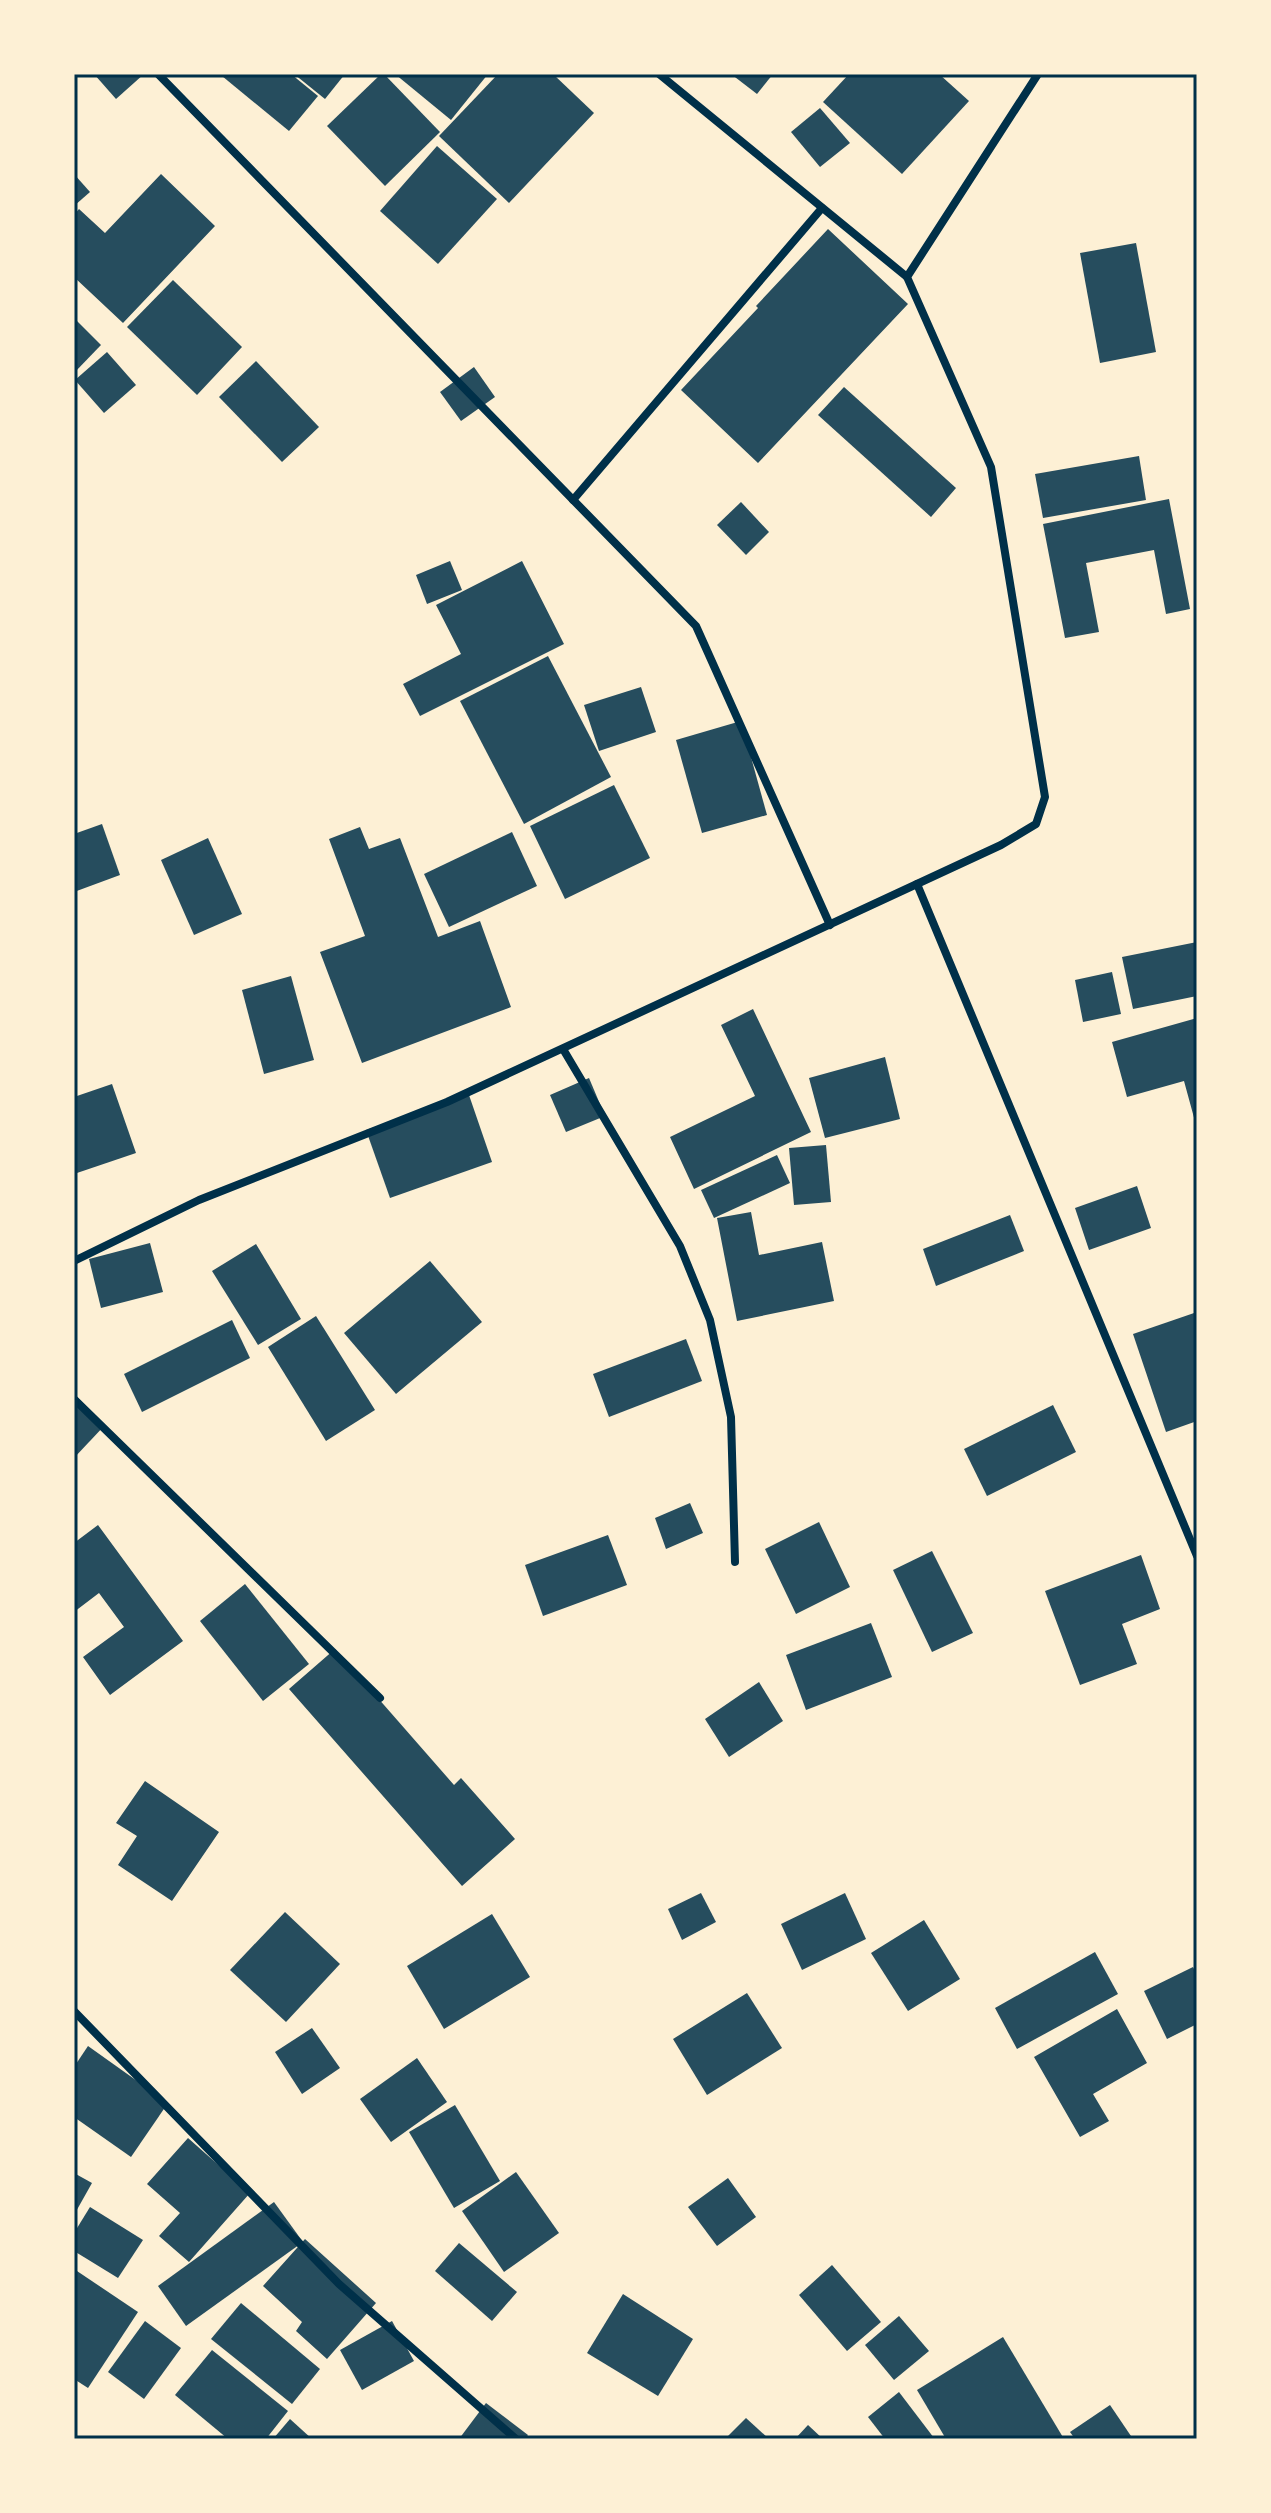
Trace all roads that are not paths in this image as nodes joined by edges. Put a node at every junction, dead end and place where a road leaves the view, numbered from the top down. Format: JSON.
{"nodes":[{"id":1,"x":158,"y":74,"type":"edge"},
{"id":2,"x":659,"y":74,"type":"edge"},
{"id":3,"x":1038,"y":74,"type":"edge"},
{"id":4,"x":822,"y":208,"type":"junction"},
{"id":5,"x":907,"y":277,"type":"junction"},
{"id":6,"x":573,"y":500,"type":"junction"},
{"id":7,"x":917,"y":884,"type":"junction"},
{"id":8,"x":830,"y":925,"type":"junction"},
{"id":9,"x":563,"y":1049,"type":"junction"},
{"id":10,"x":74,"y":1261,"type":"edge"},
{"id":11,"x":74,"y":1399,"type":"edge"},
{"id":12,"x":1197,"y":1556,"type":"edge"},
{"id":13,"x":735,"y":1562,"type":"dead end"},
{"id":14,"x":380,"y":1698,"type":"dead end"},
{"id":15,"x":74,"y":2011,"type":"edge"},
{"id":16,"x":516,"y":2439,"type":"edge"}],
"edges":[{"from":1,"to":6,"type":"street"},
{"from":2,"to":4,"type":"street"},
{"from":3,"to":5,"type":"street"},
{"from":4,"to":5,"type":"street"},
{"from":4,"to":6,"type":"street"},
{"from":5,"to":7,"type":"street"},
{"from":6,"to":8,"type":"street"},
{"from":7,"to":8,"type":"street"},
{"from":7,"to":12,"type":"street"},
{"from":8,"to":9,"type":"street"},
{"from":9,"to":10,"type":"street"},
{"from":9,"to":13,"type":"street"},
{"from":11,"to":14,"type":"street"},
{"from":15,"to":16,"type":"street"}]}
